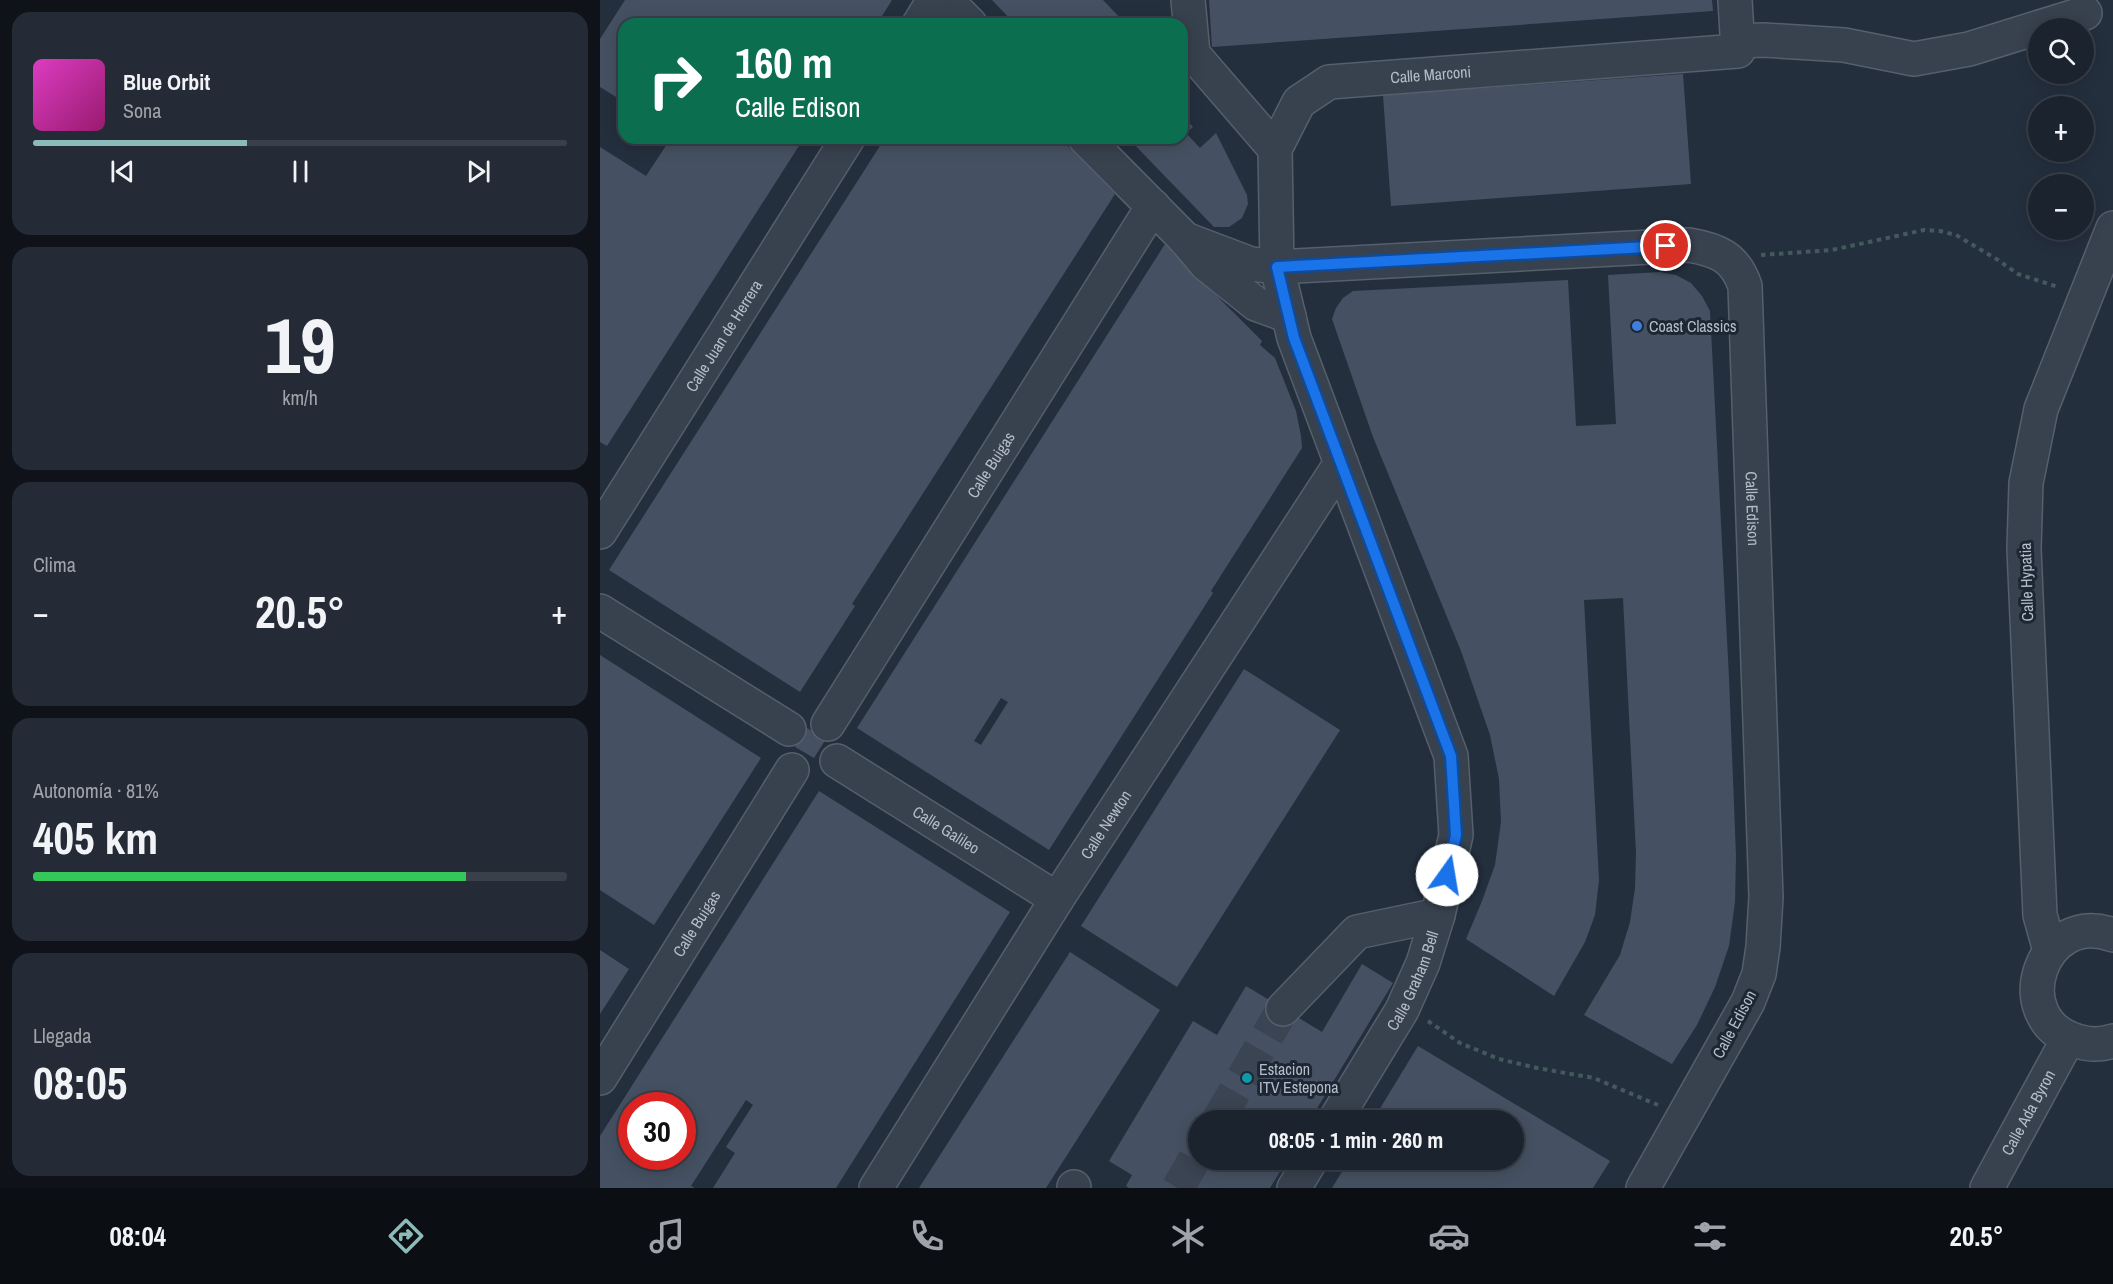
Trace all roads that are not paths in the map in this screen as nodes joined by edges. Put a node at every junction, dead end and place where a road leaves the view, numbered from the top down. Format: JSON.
{"nodes":[{"id":1,"x":934,"y":0,"type":"edge"},
{"id":2,"x":946,"y":0,"type":"edge"},
{"id":3,"x":1188,"y":0,"type":"edge"},
{"id":4,"x":1735,"y":0,"type":"edge"},
{"id":5,"x":2085,"y":13,"type":"dead end"},
{"id":6,"x":923,"y":18,"type":"edge"},
{"id":7,"x":964,"y":18,"type":"edge"},
{"id":8,"x":1737,"y":46,"type":"junction"},
{"id":9,"x":844,"y":144,"type":"edge"},
{"id":10,"x":1091,"y":144,"type":"edge"},
{"id":11,"x":1275,"y":149,"type":"junction"},
{"id":12,"x":1153,"y":206,"type":"junction"},
{"id":13,"x":2113,"y":228,"type":"edge"},
{"id":14,"x":1185,"y":239,"type":"junction"},
{"id":15,"x":1277,"y":267,"type":"junction"},
{"id":16,"x":1289,"y":316,"type":"junction"},
{"id":17,"x":1341,"y":463,"type":"junction"},
{"id":18,"x":600,"y":532,"type":"edge"},
{"id":19,"x":600,"y":611,"type":"edge"},
{"id":20,"x":828,"y":724,"type":"junction"},
{"id":21,"x":789,"y":729,"type":"junction"},
{"id":22,"x":837,"y":761,"type":"junction"},
{"id":23,"x":792,"y":770,"type":"junction"},
{"id":24,"x":1057,"y":899,"type":"junction"},
{"id":25,"x":1438,"y":915,"type":"junction"},
{"id":26,"x":2113,"y":935,"type":"edge"},
{"id":27,"x":2050,"y":951,"type":"junction"},
{"id":28,"x":1283,"y":1009,"type":"tunnel mouth"},
{"id":29,"x":2068,"y":1039,"type":"junction"},
{"id":30,"x":2113,"y":1041,"type":"edge"},
{"id":31,"x":600,"y":1078,"type":"edge"},
{"id":32,"x":1341,"y":1110,"type":"edge"},
{"id":33,"x":1305,"y":1170,"type":"edge"},
{"id":34,"x":876,"y":1188,"type":"edge"},
{"id":35,"x":1294,"y":1188,"type":"edge"},
{"id":36,"x":1643,"y":1188,"type":"edge"},
{"id":37,"x":1988,"y":1188,"type":"edge"}],
"edges":[{"from":1,"to":6,"type":"street"},
{"from":2,"to":7,"type":"street"},
{"from":3,"to":11,"type":"street"},
{"from":4,"to":8,"type":"street"},
{"from":5,"to":8,"type":"street","name":"Calle Marconi"},
{"from":8,"to":11,"type":"street","name":"Calle Marconi"},
{"from":9,"to":18,"type":"street","name":"Calle Juan de Herrera"},
{"from":10,"to":12,"type":"street"},
{"from":11,"to":15,"type":"street","name":"Calle Marconi"},
{"from":12,"to":14,"type":"street"},
{"from":12,"to":20,"type":"street","name":"Calle Buigas"},
{"from":13,"to":27,"type":"street","name":"Calle Hypatia"},
{"from":14,"to":15,"type":"street"},
{"from":14,"to":16,"type":"street"},
{"from":15,"to":16,"type":"street","name":"Calle Graham Bell"},
{"from":15,"to":36,"type":"street","name":"Calle Edison"},
{"from":16,"to":17,"type":"street","name":"Calle Graham Bell"},
{"from":17,"to":24,"type":"street","name":"Calle Newton"},
{"from":17,"to":25,"type":"street","name":"Calle Graham Bell"},
{"from":19,"to":21,"type":"street"},
{"from":20,"to":21,"type":"street"},
{"from":20,"to":22,"type":"street"},
{"from":21,"to":23,"type":"street"},
{"from":22,"to":23,"type":"street"},
{"from":22,"to":24,"type":"street","name":"Calle Galileo"},
{"from":23,"to":31,"type":"street","name":"Calle Buigas"},
{"from":24,"to":34,"type":"street","name":"Calle Newton"},
{"from":25,"to":28,"type":"street"},
{"from":25,"to":32,"type":"street","name":"Calle Graham Bell"},
{"from":26,"to":27,"type":"street"},
{"from":27,"to":29,"type":"street"},
{"from":29,"to":30,"type":"street"},
{"from":29,"to":37,"type":"street","name":"Calle Ada Byron"},
{"from":33,"to":35,"type":"street"}]}
